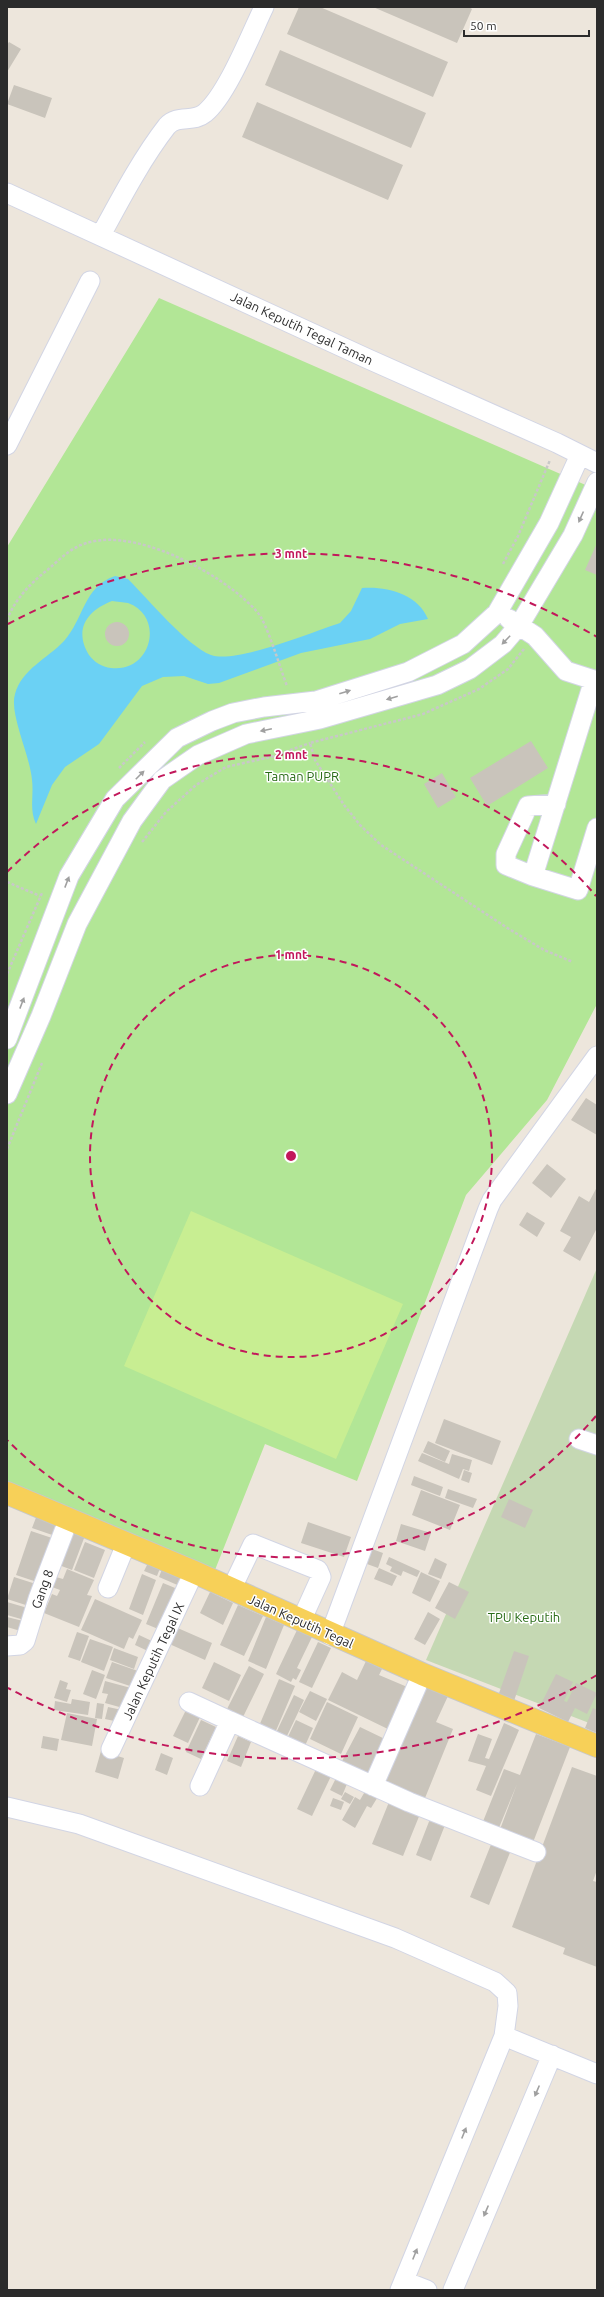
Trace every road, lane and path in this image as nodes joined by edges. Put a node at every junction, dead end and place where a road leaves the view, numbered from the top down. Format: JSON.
{"nodes":[{"id":1,"x":264,"y":7,"type":"edge"},
{"id":2,"x":8,"y":197,"type":"edge"},
{"id":3,"x":101,"y":235,"type":"junction"},
{"id":4,"x":90,"y":281,"type":"dead end"},
{"id":5,"x":7,"y":445,"type":"edge"},
{"id":6,"x":589,"y":459,"type":"edge"},
{"id":7,"x":597,"y":482,"type":"edge"},
{"id":8,"x":497,"y":613,"type":"junction"},
{"id":9,"x":7,"y":620,"type":"edge"},
{"id":10,"x":528,"y":630,"type":"junction"},
{"id":11,"x":279,"y":665,"type":"dead end"},
{"id":12,"x":596,"y":681,"type":"edge"},
{"id":13,"x":318,"y":710,"type":"junction"},
{"id":14,"x":310,"y":743,"type":"junction"},
{"id":15,"x":556,"y":804,"type":"junction"},
{"id":16,"x":597,"y":828,"type":"edge"},
{"id":17,"x":139,"y":847,"type":"dead end"},
{"id":18,"x":533,"y":876,"type":"junction"},
{"id":19,"x":7,"y":882,"type":"edge"},
{"id":20,"x":40,"y":896,"type":"dead end"},
{"id":21,"x":54,"y":916,"type":"junction"},
{"id":22,"x":77,"y":924,"type":"junction"},
{"id":23,"x":573,"y":962,"type":"dead end"},
{"id":24,"x":7,"y":1039,"type":"edge"},
{"id":25,"x":597,"y":1056,"type":"edge"},
{"id":26,"x":43,"y":1060,"type":"dead end"},
{"id":27,"x":7,"y":1094,"type":"edge"},
{"id":28,"x":7,"y":1149,"type":"edge"},
{"id":29,"x":579,"y":1439,"type":"dead end"},
{"id":30,"x":597,"y":1445,"type":"edge"},
{"id":31,"x":7,"y":1493,"type":"edge"},
{"id":32,"x":69,"y":1518,"type":"junction"},
{"id":33,"x":126,"y":1544,"type":"junction"},
{"id":34,"x":194,"y":1572,"type":"junction"},
{"id":35,"x":108,"y":1588,"type":"dead end"},
{"id":36,"x":231,"y":1590,"type":"junction"},
{"id":37,"x":301,"y":1621,"type":"junction"},
{"id":38,"x":330,"y":1634,"type":"junction"},
{"id":39,"x":7,"y":1646,"type":"edge"},
{"id":40,"x":422,"y":1674,"type":"junction"},
{"id":41,"x":189,"y":1702,"type":"dead end"},
{"id":42,"x":230,"y":1721,"type":"junction"},
{"id":43,"x":597,"y":1746,"type":"edge"},
{"id":44,"x":111,"y":1750,"type":"dead end"},
{"id":45,"x":200,"y":1786,"type":"dead end"},
{"id":46,"x":374,"y":1786,"type":"junction"},
{"id":47,"x":7,"y":1807,"type":"edge"},
{"id":48,"x":536,"y":1852,"type":"dead end"},
{"id":49,"x":504,"y":2036,"type":"junction"},
{"id":50,"x":552,"y":2055,"type":"junction"},
{"id":51,"x":597,"y":2074,"type":"edge"},
{"id":52,"x":402,"y":2285,"type":"edge"},
{"id":53,"x":427,"y":2290,"type":"edge"},
{"id":54,"x":453,"y":2290,"type":"edge"}],
"edges":[{"from":1,"to":3,"type":"street"},
{"from":2,"to":3,"type":"street","name":"Jalan Keputih Tegal Taman"},
{"from":3,"to":6,"type":"street","name":"Jalan Keputih Tegal Taman"},
{"from":4,"to":5,"type":"street"},
{"from":6,"to":8,"type":"street"},
{"from":7,"to":10,"type":"street","one_way":true},
{"from":8,"to":10,"type":"street"},
{"from":13,"to":8,"type":"street","one_way":true},
{"from":9,"to":11,"type":"path"},
{"from":10,"to":12,"type":"street"},
{"from":10,"to":13,"type":"street","one_way":true},
{"from":10,"to":14,"type":"path"},
{"from":12,"to":15,"type":"street"},
{"from":21,"to":13,"type":"street","one_way":true},
{"from":13,"to":22,"type":"street","one_way":true},
{"from":14,"to":17,"type":"path"},
{"from":14,"to":23,"type":"path"},
{"from":15,"to":18,"type":"street"},
{"from":15,"to":18,"type":"street"},
{"from":16,"to":18,"type":"street"},
{"from":19,"to":20,"type":"path"},
{"from":21,"to":22,"type":"street"},
{"from":24,"to":21,"type":"street","one_way":true},
{"from":22,"to":27,"type":"street"},
{"from":25,"to":38,"type":"street"},
{"from":26,"to":28,"type":"path"},
{"from":29,"to":30,"type":"street"},
{"from":31,"to":32,"type":"main road","name":"Jalan Keputih Tegal"},
{"from":32,"to":33,"type":"main road","name":"Jalan Keputih Tegal"},
{"from":32,"to":39,"type":"street","name":"Gang 8"},
{"from":33,"to":34,"type":"main road","name":"Jalan Keputih Tegal"},
{"from":33,"to":35,"type":"street"},
{"from":34,"to":36,"type":"main road","name":"Jalan Keputih Tegal"},
{"from":34,"to":44,"type":"street","name":"Jalan Keputih Tegal IX"},
{"from":36,"to":37,"type":"main road","name":"Jalan Keputih Tegal"},
{"from":36,"to":37,"type":"street"},
{"from":37,"to":38,"type":"main road","name":"Jalan Keputih Tegal"},
{"from":38,"to":40,"type":"main road","name":"Jalan Keputih Tegal"},
{"from":40,"to":43,"type":"main road","name":"Jalan Keputih Tegal"},
{"from":40,"to":46,"type":"street"},
{"from":41,"to":42,"type":"street"},
{"from":42,"to":45,"type":"street"},
{"from":42,"to":46,"type":"street"},
{"from":46,"to":48,"type":"street"},
{"from":47,"to":49,"type":"street"},
{"from":49,"to":50,"type":"street"},
{"from":52,"to":49,"type":"street","one_way":true},
{"from":50,"to":51,"type":"street"},
{"from":50,"to":54,"type":"street","one_way":true},
{"from":52,"to":53,"type":"street"}]}
